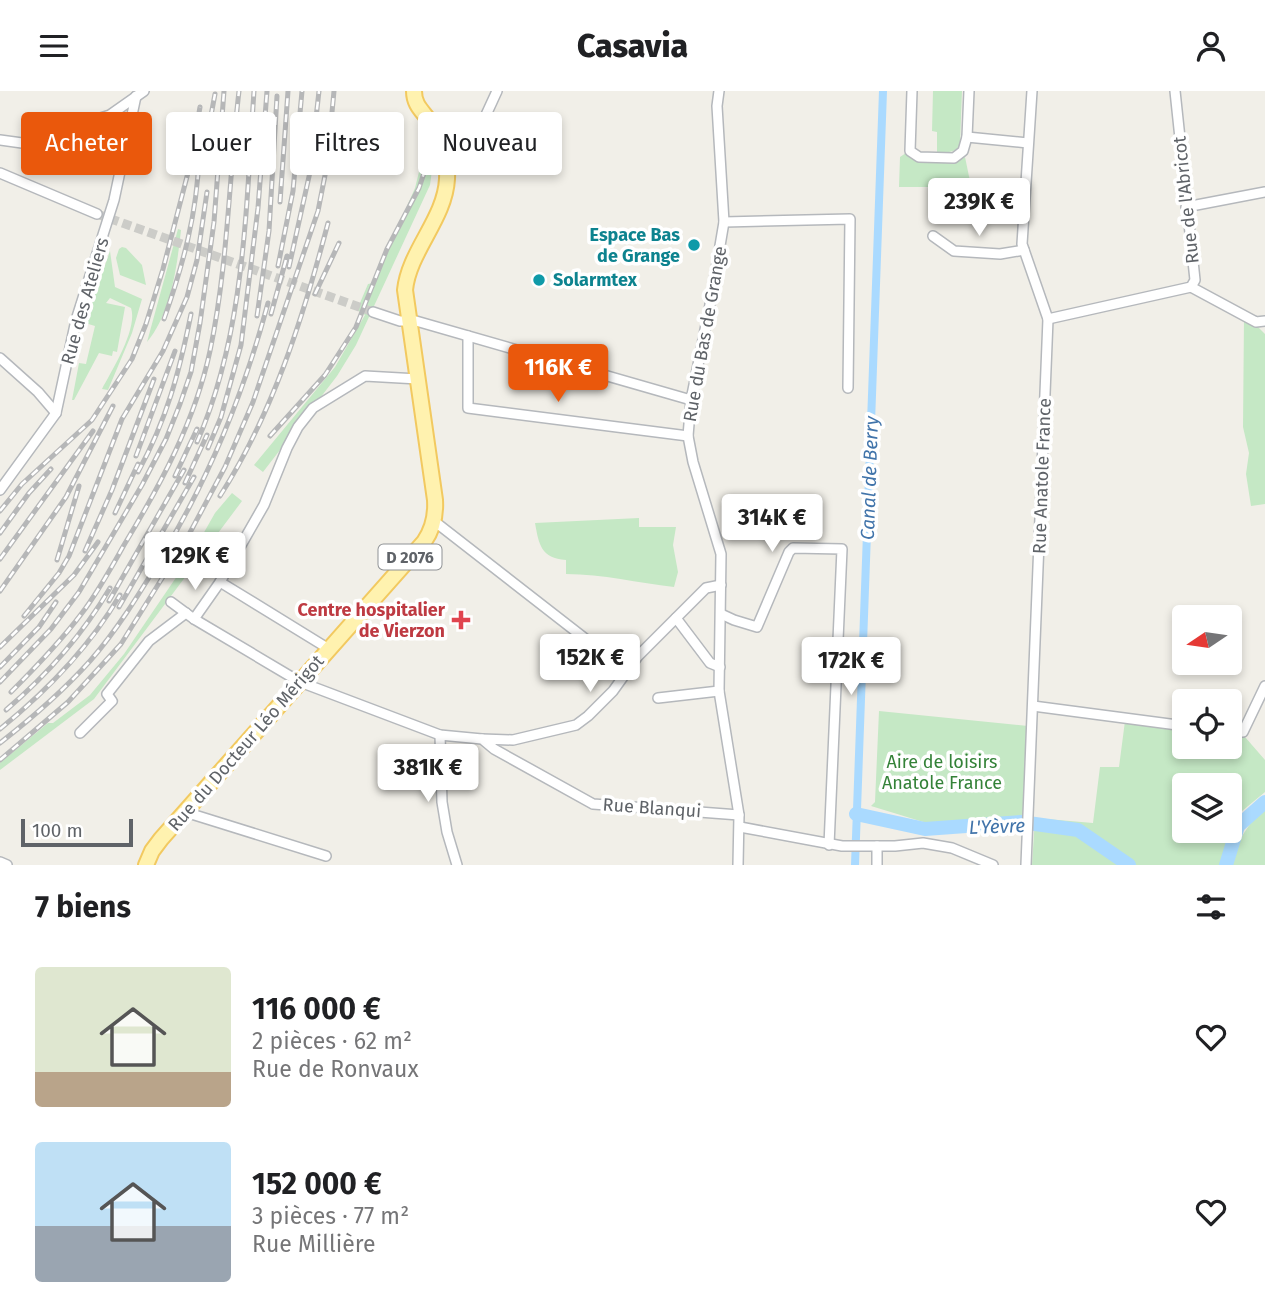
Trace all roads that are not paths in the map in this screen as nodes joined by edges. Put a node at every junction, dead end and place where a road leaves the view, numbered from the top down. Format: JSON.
{"nodes":[{"id":1,"x":414,"y":91,"type":"edge"},
{"id":2,"x":497,"y":91,"type":"edge"},
{"id":3,"x":719,"y":91,"type":"edge"},
{"id":4,"x":912,"y":91,"type":"edge"},
{"id":5,"x":968,"y":91,"type":"edge"},
{"id":6,"x":1032,"y":91,"type":"edge"},
{"id":7,"x":1175,"y":91,"type":"edge"},
{"id":8,"x":140,"y":94,"type":"edge"},
{"id":9,"x":423,"y":112,"type":"edge"},
{"id":10,"x":487,"y":112,"type":"edge"},
{"id":11,"x":967,"y":137,"type":"junction"},
{"id":12,"x":0,"y":140,"type":"edge"},
{"id":13,"x":1028,"y":143,"type":"junction"},
{"id":14,"x":0,"y":173,"type":"edge"},
{"id":15,"x":447,"y":175,"type":"edge"},
{"id":16,"x":1265,"y":192,"type":"edge"},
{"id":17,"x":1186,"y":207,"type":"junction"},
{"id":18,"x":96,"y":214,"type":"tunnel mouth"},
{"id":19,"x":724,"y":222,"type":"junction"},
{"id":20,"x":933,"y":236,"type":"dead end"},
{"id":21,"x":1024,"y":250,"type":"junction"},
{"id":22,"x":1191,"y":287,"type":"junction"},
{"id":23,"x":373,"y":312,"type":"tunnel mouth"},
{"id":24,"x":1048,"y":319,"type":"junction"},
{"id":25,"x":409,"y":321,"type":"junction"},
{"id":26,"x":1261,"y":322,"type":"edge"},
{"id":27,"x":1265,"y":331,"type":"edge"},
{"id":28,"x":468,"y":336,"type":"junction"},
{"id":29,"x":0,"y":358,"type":"edge"},
{"id":30,"x":418,"y":379,"type":"junction"},
{"id":31,"x":848,"y":388,"type":"dead end"},
{"id":32,"x":691,"y":400,"type":"junction"},
{"id":33,"x":56,"y":412,"type":"junction"},
{"id":34,"x":688,"y":436,"type":"junction"},
{"id":35,"x":0,"y":489,"type":"edge"},
{"id":36,"x":434,"y":521,"type":"junction"},
{"id":37,"x":220,"y":582,"type":"junction"},
{"id":38,"x":721,"y":585,"type":"junction"},
{"id":39,"x":171,"y":603,"type":"dead end"},
{"id":40,"x":721,"y":614,"type":"junction"},
{"id":41,"x":190,"y":616,"type":"junction"},
{"id":42,"x":676,"y":618,"type":"junction"},
{"id":43,"x":329,"y":649,"type":"junction"},
{"id":44,"x":720,"y":667,"type":"junction"},
{"id":45,"x":628,"y":672,"type":"junction"},
{"id":46,"x":300,"y":682,"type":"junction"},
{"id":47,"x":1265,"y":686,"type":"edge"},
{"id":48,"x":719,"y":691,"type":"junction"},
{"id":49,"x":658,"y":698,"type":"dead end"},
{"id":50,"x":1033,"y":706,"type":"junction"},
{"id":51,"x":1172,"y":724,"type":"edge"},
{"id":52,"x":1242,"y":732,"type":"edge"},
{"id":53,"x":80,"y":733,"type":"dead end"},
{"id":54,"x":440,"y":736,"type":"junction"},
{"id":55,"x":482,"y":739,"type":"junction"},
{"id":56,"x":185,"y":812,"type":"junction"},
{"id":57,"x":739,"y":815,"type":"junction"},
{"id":58,"x":740,"y":827,"type":"junction"},
{"id":59,"x":830,"y":845,"type":"junction"},
{"id":60,"x":877,"y":846,"type":"junction"},
{"id":61,"x":326,"y":856,"type":"dead end"},
{"id":62,"x":0,"y":862,"type":"edge"},
{"id":63,"x":7,"y":865,"type":"edge"},
{"id":64,"x":146,"y":865,"type":"edge"},
{"id":65,"x":457,"y":865,"type":"edge"},
{"id":66,"x":738,"y":865,"type":"edge"},
{"id":67,"x":877,"y":865,"type":"edge"},
{"id":68,"x":993,"y":865,"type":"edge"},
{"id":69,"x":1026,"y":865,"type":"edge"}],
"edges":[{"from":1,"to":9,"type":"main road","number":"D 2076"},
{"from":2,"to":10,"type":"street"},
{"from":3,"to":19,"type":"street","name":"Rue du Bas de Grange"},
{"from":4,"to":11,"type":"street"},
{"from":5,"to":11,"type":"street"},
{"from":6,"to":13,"type":"street","name":"Rue Anatole France"},
{"from":7,"to":17,"type":"street","name":"Rue de l'Abricot"},
{"from":8,"to":12,"type":"street"},
{"from":8,"to":33,"type":"street","name":"Rue des Ateliers"},
{"from":11,"to":13,"type":"street"},
{"from":13,"to":21,"type":"street","name":"Rue Anatole France"},
{"from":14,"to":18,"type":"street"},
{"from":15,"to":25,"type":"main road","number":"D 2076"},
{"from":16,"to":17,"type":"street"},
{"from":17,"to":22,"type":"street","name":"Rue de l'Abricot"},
{"from":19,"to":31,"type":"street"},
{"from":19,"to":32,"type":"street","name":"Rue du Bas de Grange"},
{"from":20,"to":21,"type":"street"},
{"from":21,"to":24,"type":"street","name":"Rue Anatole France"},
{"from":22,"to":24,"type":"street","name":"Rue de l'Abricot"},
{"from":22,"to":26,"type":"street"},
{"from":23,"to":25,"type":"street"},
{"from":24,"to":50,"type":"street","name":"Rue Anatole France"},
{"from":25,"to":28,"type":"street"},
{"from":25,"to":30,"type":"main road","number":"D 2076"},
{"from":26,"to":27,"type":"street"},
{"from":28,"to":32,"type":"street"},
{"from":28,"to":34,"type":"street"},
{"from":29,"to":33,"type":"street"},
{"from":30,"to":36,"type":"main road","number":"D 2076"},
{"from":30,"to":37,"type":"street"},
{"from":32,"to":34,"type":"street","name":"Rue du Bas de Grange"},
{"from":33,"to":35,"type":"street","name":"Rue des Ateliers"},
{"from":34,"to":38,"type":"street","name":"Rue du Bas de Grange"},
{"from":36,"to":43,"type":"main road","name":"Rue du Docteur Léo Mérigot","number":"D 2076"},
{"from":36,"to":45,"type":"street"},
{"from":37,"to":41,"type":"street"},
{"from":37,"to":43,"type":"street"},
{"from":38,"to":40,"type":"street","name":"Rue du Bas de Grange"},
{"from":38,"to":42,"type":"street"},
{"from":39,"to":41,"type":"street","name":"Rue Blanqui"},
{"from":40,"to":44,"type":"street","name":"Rue du Bas de Grange"},
{"from":40,"to":59,"type":"street"},
{"from":41,"to":46,"type":"street","name":"Rue Blanqui"},
{"from":41,"to":53,"type":"street"},
{"from":42,"to":44,"type":"street"},
{"from":42,"to":45,"type":"street"},
{"from":43,"to":46,"type":"main road","name":"Rue du Docteur Léo Mérigot","number":"D 2076"},
{"from":44,"to":48,"type":"street","name":"Rue du Bas de Grange"},
{"from":45,"to":55,"type":"street"},
{"from":46,"to":54,"type":"street","name":"Rue Blanqui"},
{"from":46,"to":56,"type":"main road","name":"Rue du Docteur Léo Mérigot","number":"D 2076"},
{"from":47,"to":52,"type":"street"},
{"from":48,"to":49,"type":"street"},
{"from":48,"to":57,"type":"street","name":"Rue du Bas de Grange"},
{"from":50,"to":51,"type":"street"},
{"from":50,"to":69,"type":"street","name":"Rue Anatole France"},
{"from":54,"to":55,"type":"street","name":"Rue Blanqui"},
{"from":54,"to":65,"type":"street"},
{"from":55,"to":57,"type":"street","name":"Rue Blanqui"},
{"from":56,"to":61,"type":"street"},
{"from":56,"to":64,"type":"main road","name":"Rue du Docteur Léo Mérigot","number":"D 2076"},
{"from":57,"to":58,"type":"street","name":"Rue du Bas de Grange"},
{"from":58,"to":59,"type":"street"},
{"from":58,"to":66,"type":"street","name":"Rue du Bas de Grange"},
{"from":59,"to":60,"type":"street"},
{"from":60,"to":67,"type":"street"},
{"from":60,"to":68,"type":"street"},
{"from":62,"to":63,"type":"street"}]}
